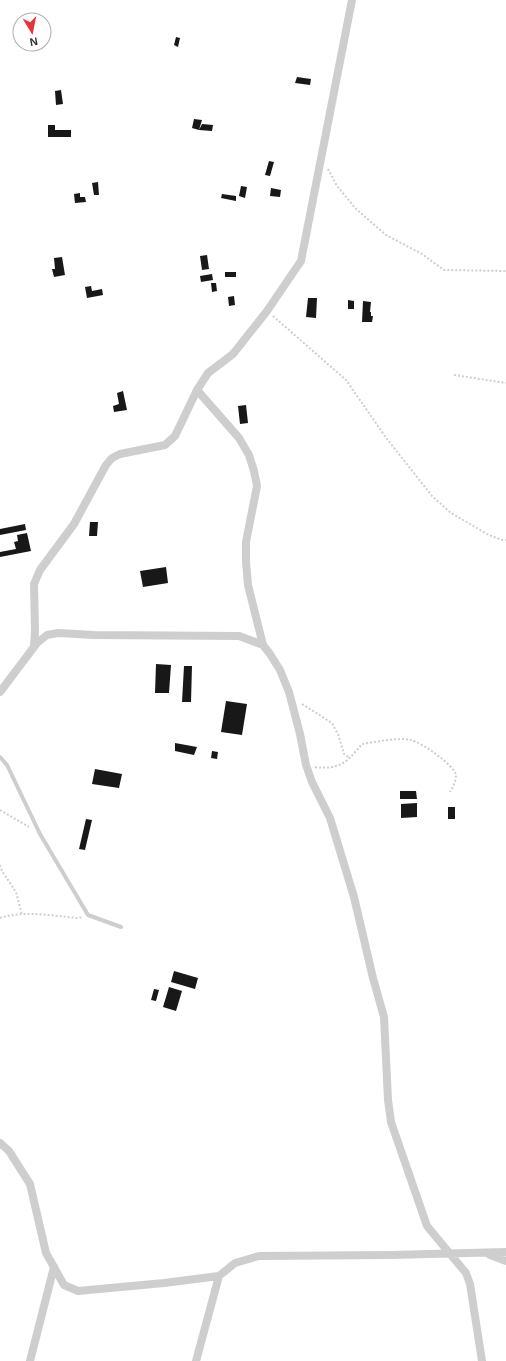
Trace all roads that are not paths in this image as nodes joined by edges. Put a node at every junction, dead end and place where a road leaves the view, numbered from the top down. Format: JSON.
{"nodes":[{"id":1,"x":352,"y":0,"type":"edge"},
{"id":2,"x":198,"y":390,"type":"junction"},
{"id":3,"x":263,"y":645,"type":"junction"},
{"id":4,"x":34,"y":647,"type":"junction"},
{"id":5,"x":0,"y":692,"type":"edge"},
{"id":6,"x":0,"y":757,"type":"edge"},
{"id":7,"x":121,"y":927,"type":"dead end"},
{"id":8,"x":0,"y":1143,"type":"edge"},
{"id":9,"x":506,"y":1252,"type":"edge"},
{"id":10,"x":486,"y":1253,"type":"junction"},
{"id":11,"x":451,"y":1254,"type":"junction"},
{"id":12,"x":506,"y":1261,"type":"edge"},
{"id":13,"x":54,"y":1267,"type":"junction"},
{"id":14,"x":219,"y":1276,"type":"junction"},
{"id":15,"x":195,"y":1360,"type":"edge"},
{"id":16,"x":30,"y":1361,"type":"edge"},
{"id":17,"x":482,"y":1361,"type":"edge"}],
"edges":[{"from":1,"to":2,"type":"street"},
{"from":2,"to":3,"type":"street"},
{"from":2,"to":4,"type":"street"},
{"from":3,"to":4,"type":"street"},
{"from":3,"to":11,"type":"street"},
{"from":4,"to":5,"type":"street"},
{"from":6,"to":7,"type":"lane"},
{"from":8,"to":13,"type":"street"},
{"from":9,"to":10,"type":"street"},
{"from":10,"to":11,"type":"street"},
{"from":10,"to":12,"type":"street"},
{"from":11,"to":14,"type":"street"},
{"from":11,"to":17,"type":"street"},
{"from":13,"to":14,"type":"street"},
{"from":13,"to":16,"type":"street"},
{"from":14,"to":15,"type":"street"}]}
